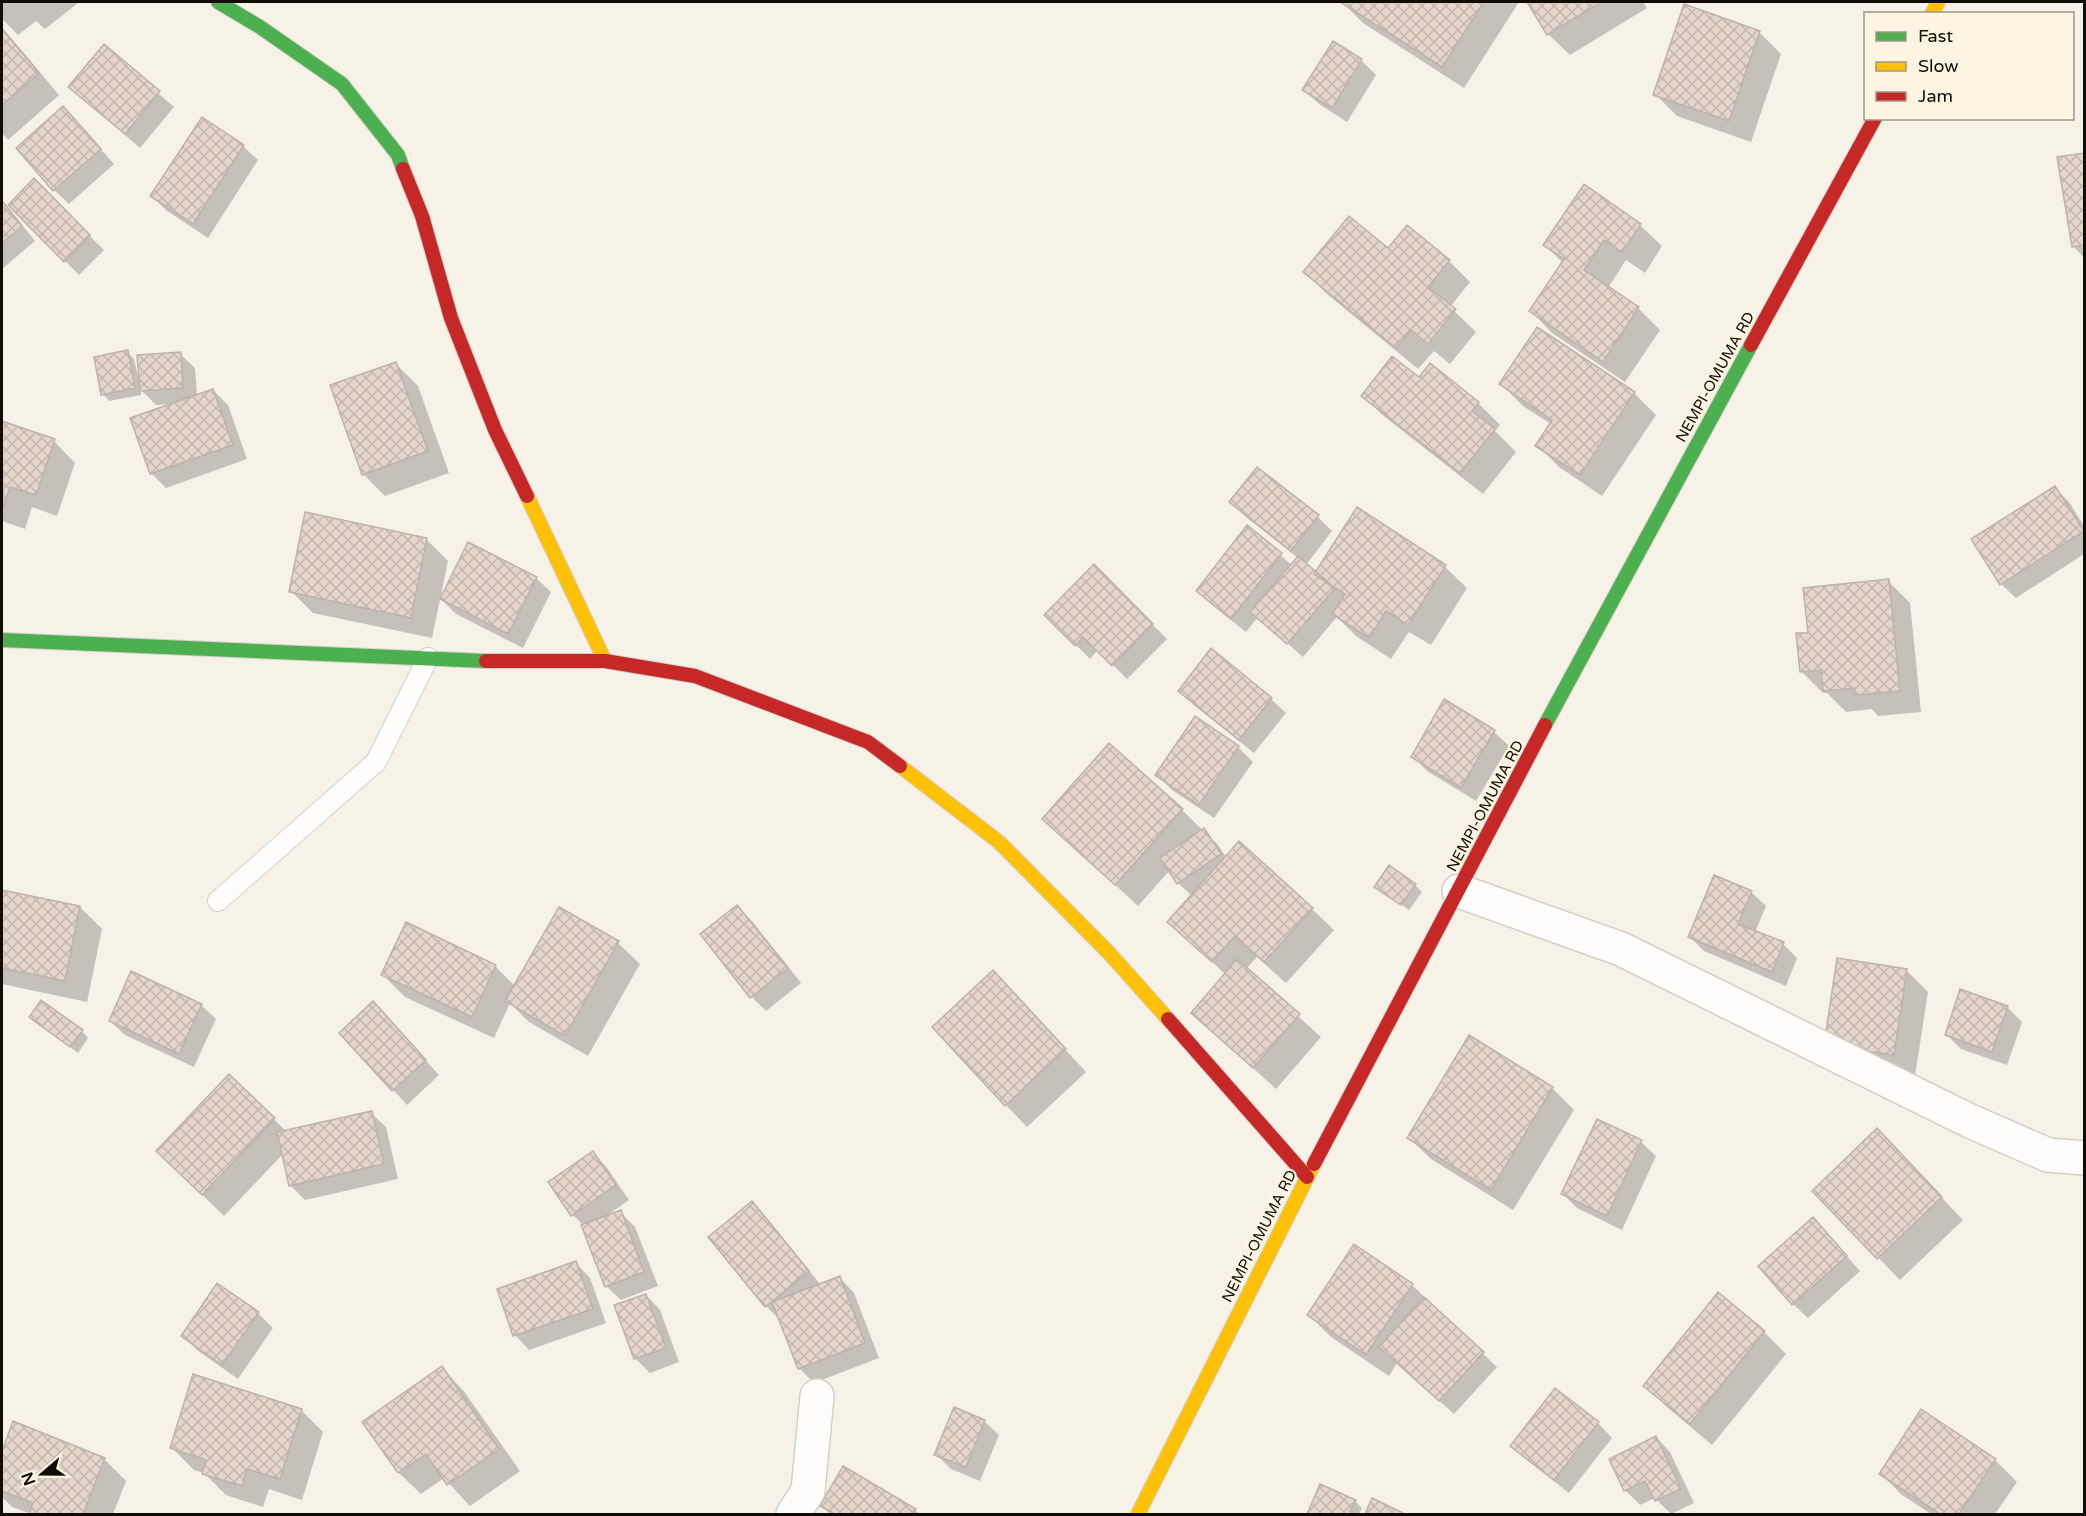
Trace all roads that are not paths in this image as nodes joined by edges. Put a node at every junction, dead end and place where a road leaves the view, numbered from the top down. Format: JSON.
{"nodes":[{"id":1,"x":218,"y":2,"type":"edge"},
{"id":2,"x":1874,"y":120,"type":"edge"},
{"id":3,"x":2,"y":640,"type":"edge"},
{"id":4,"x":428,"y":658,"type":"junction"},
{"id":5,"x":605,"y":662,"type":"junction"},
{"id":6,"x":1459,"y":891,"type":"junction"},
{"id":7,"x":218,"y":901,"type":"dead end"},
{"id":8,"x":2085,"y":1158,"type":"edge"},
{"id":9,"x":1307,"y":1177,"type":"junction"},
{"id":10,"x":817,"y":1396,"type":"dead end"},
{"id":11,"x":793,"y":1515,"type":"edge"},
{"id":12,"x":1138,"y":1515,"type":"edge"}],
"edges":[{"from":1,"to":5,"type":"street"},
{"from":2,"to":6,"type":"street","name":"NEMPI-OMUMA RD"},
{"from":3,"to":4,"type":"street"},
{"from":4,"to":5,"type":"street"},
{"from":4,"to":7,"type":"lane"},
{"from":5,"to":9,"type":"street"},
{"from":6,"to":8,"type":"street"},
{"from":6,"to":9,"type":"street","name":"NEMPI-OMUMA RD"},
{"from":9,"to":12,"type":"street","name":"NEMPI-OMUMA RD"},
{"from":10,"to":11,"type":"street"}]}
